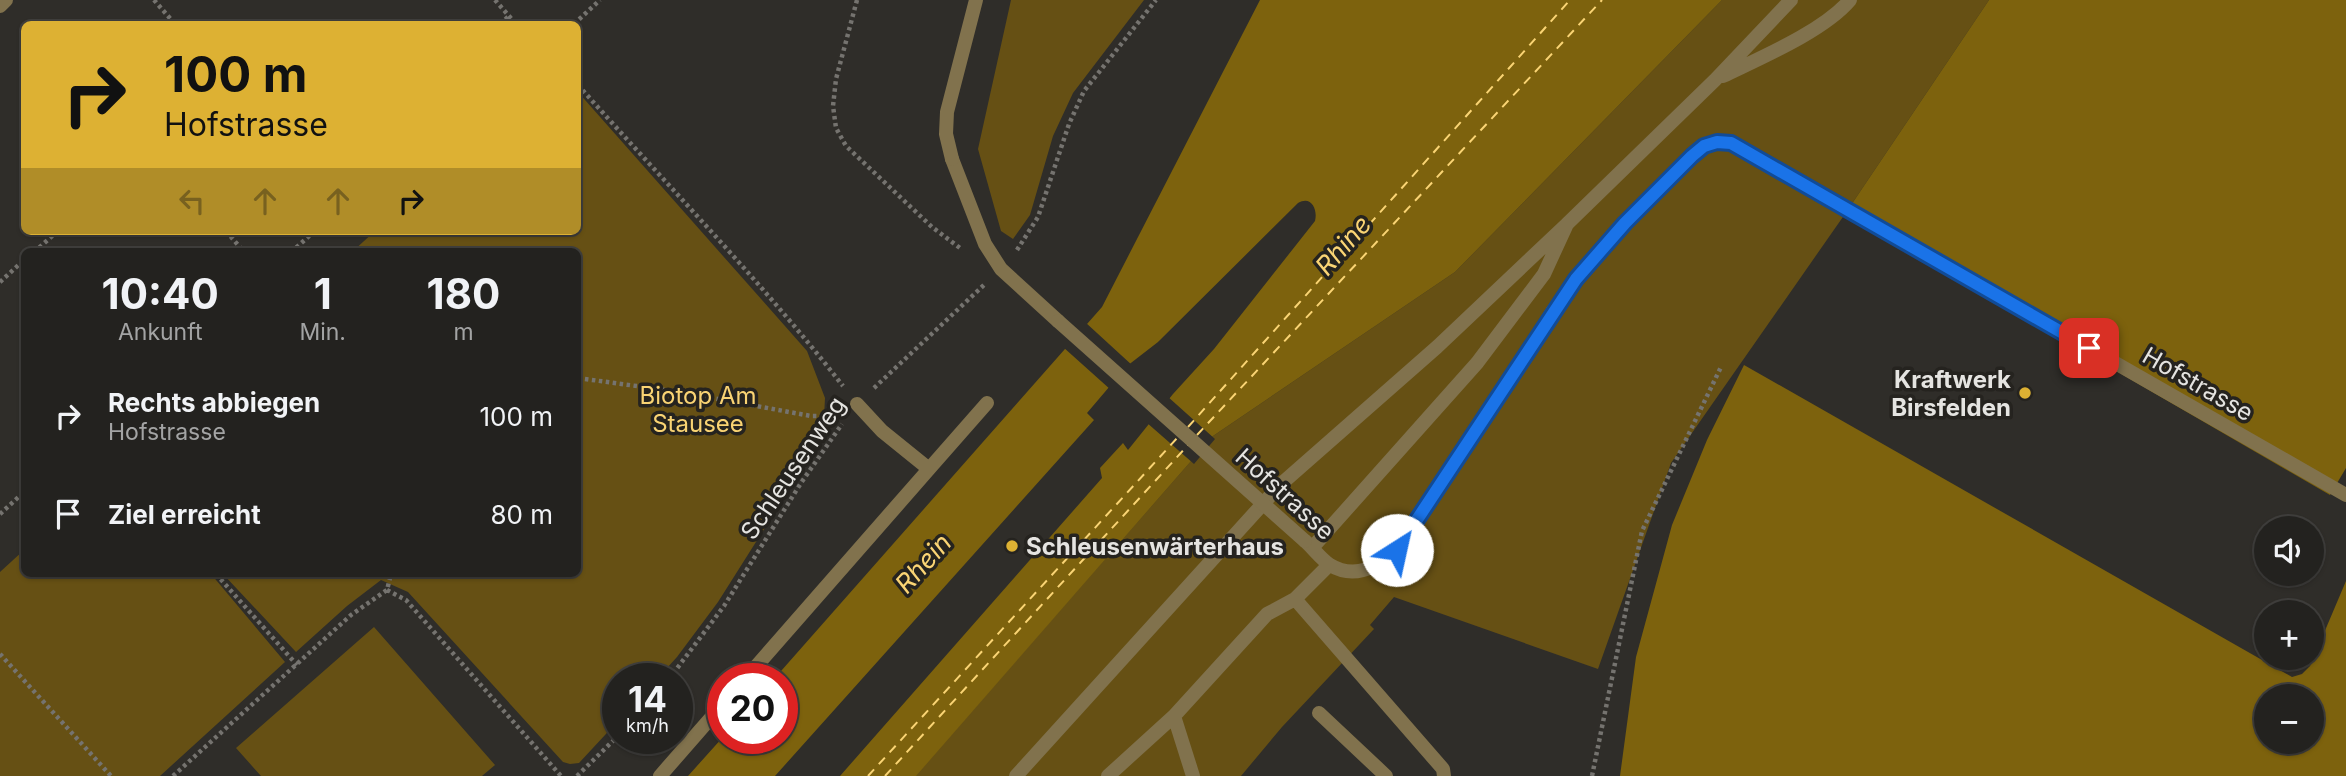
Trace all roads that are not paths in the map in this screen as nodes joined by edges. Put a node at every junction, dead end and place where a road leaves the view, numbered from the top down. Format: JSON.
{"nodes":[{"id":1,"x":6,"y":0,"type":"edge"},
{"id":2,"x":976,"y":0,"type":"edge"},
{"id":3,"x":1791,"y":0,"type":"edge"},
{"id":4,"x":1850,"y":0,"type":"edge"},
{"id":5,"x":0,"y":6,"type":"edge"},
{"id":6,"x":1715,"y":80,"type":"junction"},
{"id":7,"x":1567,"y":224,"type":"junction"},
{"id":8,"x":987,"y":403,"type":"dead end"},
{"id":9,"x":857,"y":404,"type":"road end"},
{"id":10,"x":929,"y":469,"type":"junction"},
{"id":11,"x":2346,"y":495,"type":"edge"},
{"id":12,"x":1309,"y":544,"type":"junction"},
{"id":13,"x":1329,"y":565,"type":"junction"},
{"id":14,"x":1295,"y":599,"type":"junction"},
{"id":15,"x":759,"y":663,"type":"edge"},
{"id":16,"x":1319,"y":713,"type":"dead end"},
{"id":17,"x":1174,"y":716,"type":"junction"},
{"id":18,"x":707,"y":722,"type":"edge"},
{"id":19,"x":660,"y":776,"type":"edge"},
{"id":20,"x":1016,"y":776,"type":"edge"},
{"id":21,"x":1108,"y":776,"type":"edge"},
{"id":22,"x":1193,"y":776,"type":"edge"},
{"id":23,"x":1386,"y":776,"type":"edge"},
{"id":24,"x":1444,"y":776,"type":"edge"}],
"edges":[{"from":1,"to":5,"type":"street"},
{"from":2,"to":12,"type":"street","name":"Hofstrasse","bridge":true},
{"from":3,"to":6,"type":"street"},
{"from":4,"to":6,"type":"street"},
{"from":6,"to":7,"type":"street"},
{"from":7,"to":12,"type":"street"},
{"from":7,"to":20,"type":"street"},
{"from":8,"to":10,"type":"street"},
{"from":9,"to":10,"type":"street"},
{"from":10,"to":15,"type":"street"},
{"from":11,"to":13,"type":"street","name":"Hofstrasse"},
{"from":12,"to":13,"type":"street","name":"Hofstrasse"},
{"from":13,"to":14,"type":"street"},
{"from":14,"to":17,"type":"street"},
{"from":14,"to":24,"type":"street"},
{"from":16,"to":23,"type":"street"},
{"from":17,"to":21,"type":"street"},
{"from":17,"to":22,"type":"street"},
{"from":18,"to":19,"type":"street"}]}
